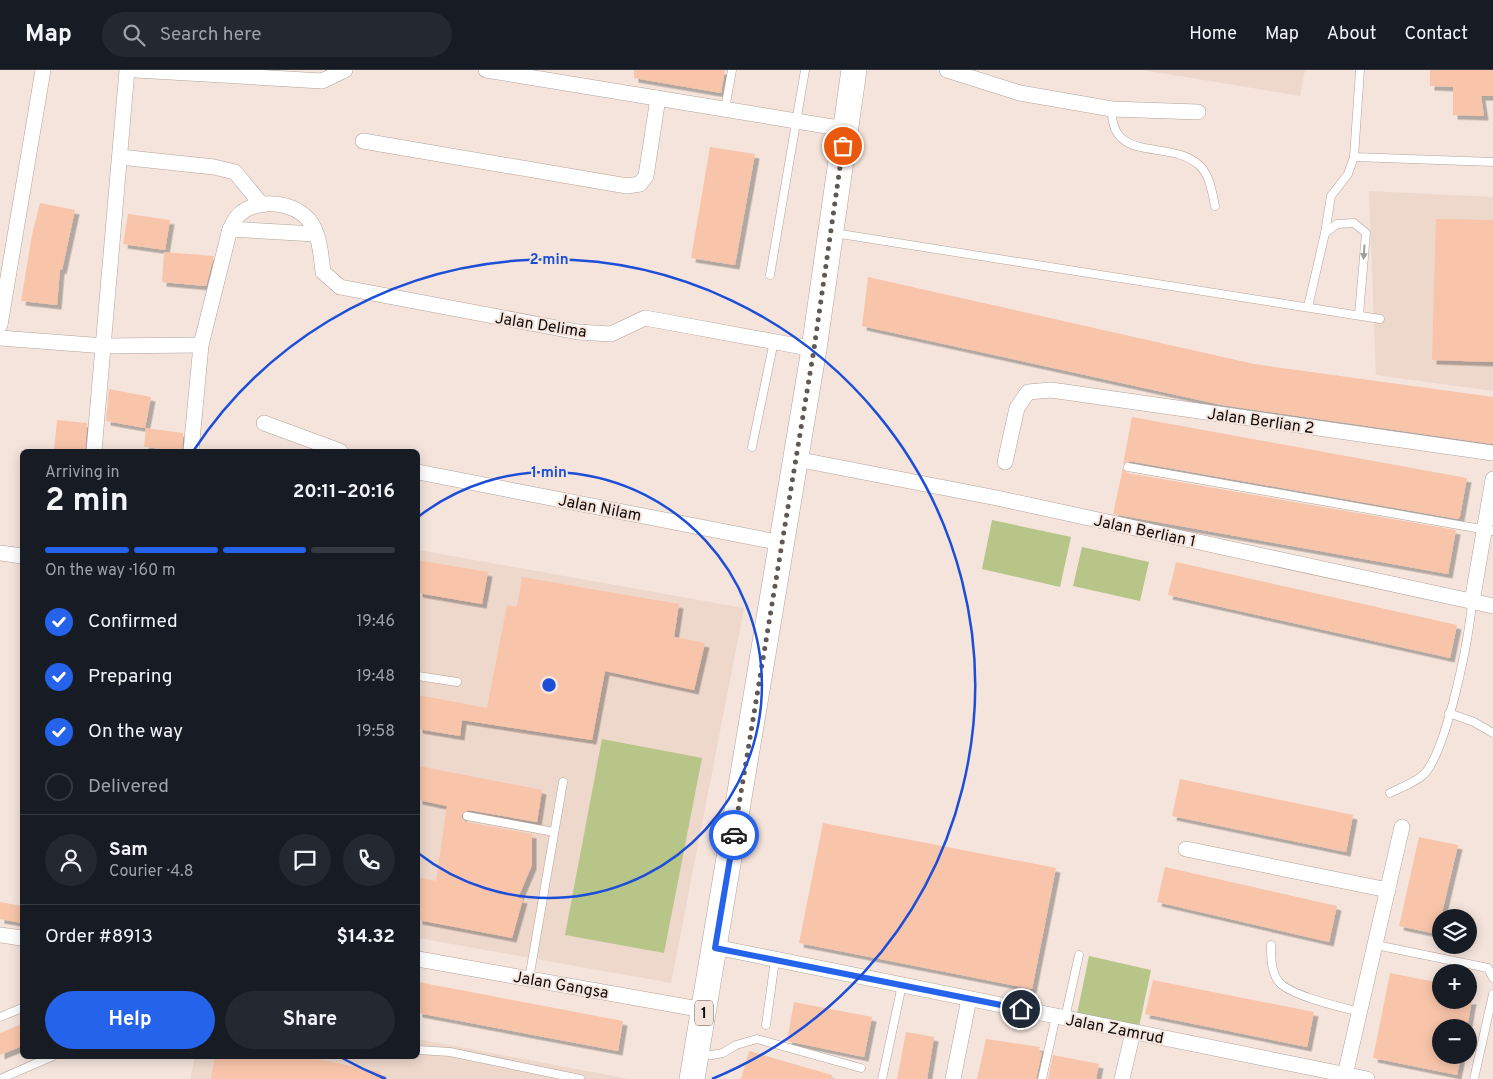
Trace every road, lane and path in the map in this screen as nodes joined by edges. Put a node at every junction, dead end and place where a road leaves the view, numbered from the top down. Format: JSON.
{"nodes":[{"id":1,"x":43,"y":70,"type":"edge"},
{"id":2,"x":127,"y":70,"type":"edge"},
{"id":3,"x":136,"y":70,"type":"edge"},
{"id":4,"x":346,"y":70,"type":"edge"},
{"id":5,"x":486,"y":70,"type":"edge"},
{"id":6,"x":732,"y":70,"type":"edge"},
{"id":7,"x":805,"y":70,"type":"edge"},
{"id":8,"x":854,"y":70,"type":"edge"},
{"id":9,"x":947,"y":70,"type":"edge"},
{"id":10,"x":1360,"y":70,"type":"edge"},
{"id":11,"x":658,"y":98,"type":"junction"},
{"id":12,"x":1112,"y":108,"type":"junction"},
{"id":13,"x":725,"y":109,"type":"junction"},
{"id":14,"x":1198,"y":112,"type":"dead end"},
{"id":15,"x":796,"y":121,"type":"junction"},
{"id":16,"x":845,"y":128,"type":"junction"},
{"id":17,"x":362,"y":141,"type":"dead end"},
{"id":18,"x":120,"y":157,"type":"junction"},
{"id":19,"x":1354,"y":157,"type":"junction"},
{"id":20,"x":1493,"y":162,"type":"edge"},
{"id":21,"x":262,"y":205,"type":"junction"},
{"id":22,"x":1215,"y":206,"type":"dead end"},
{"id":23,"x":312,"y":227,"type":"junction"},
{"id":24,"x":230,"y":229,"type":"junction"},
{"id":25,"x":831,"y":233,"type":"junction"},
{"id":26,"x":1325,"y":233,"type":"junction"},
{"id":27,"x":770,"y":275,"type":"dead end"},
{"id":28,"x":1308,"y":307,"type":"junction"},
{"id":29,"x":1359,"y":315,"type":"junction"},
{"id":30,"x":1380,"y":319,"type":"dead end"},
{"id":31,"x":0,"y":325,"type":"edge"},
{"id":32,"x":0,"y":338,"type":"edge"},
{"id":33,"x":774,"y":341,"type":"junction"},
{"id":34,"x":201,"y":345,"type":"junction"},
{"id":35,"x":105,"y":346,"type":"junction"},
{"id":36,"x":814,"y":349,"type":"junction"},
{"id":37,"x":264,"y":423,"type":"dead end"},
{"id":38,"x":752,"y":447,"type":"dead end"},
{"id":39,"x":94,"y":449,"type":"edge"},
{"id":40,"x":191,"y":449,"type":"edge"},
{"id":41,"x":335,"y":449,"type":"edge"},
{"id":42,"x":1493,"y":453,"type":"edge"},
{"id":43,"x":796,"y":459,"type":"junction"},
{"id":44,"x":1005,"y":462,"type":"dead end"},
{"id":45,"x":1128,"y":466,"type":"dead end"},
{"id":46,"x":420,"y":472,"type":"edge"},
{"id":47,"x":1493,"y":479,"type":"edge"},
{"id":48,"x":1489,"y":530,"type":"edge"},
{"id":49,"x":782,"y":543,"type":"junction"},
{"id":50,"x":0,"y":553,"type":"edge"},
{"id":51,"x":20,"y":556,"type":"edge"},
{"id":52,"x":1472,"y":602,"type":"junction"},
{"id":53,"x":1493,"y":606,"type":"edge"},
{"id":54,"x":420,"y":676,"type":"edge"},
{"id":55,"x":457,"y":682,"type":"dead end"},
{"id":56,"x":1449,"y":713,"type":"junction"},
{"id":57,"x":1493,"y":733,"type":"edge"},
{"id":58,"x":563,"y":782,"type":"dead end"},
{"id":59,"x":1390,"y":793,"type":"dead end"},
{"id":60,"x":468,"y":816,"type":"dead end"},
{"id":61,"x":1402,"y":826,"type":"dead end"},
{"id":62,"x":554,"y":832,"type":"junction"},
{"id":63,"x":1186,"y":849,"type":"dead end"},
{"id":64,"x":1388,"y":890,"type":"junction"},
{"id":65,"x":0,"y":935,"type":"edge"},
{"id":66,"x":20,"y":938,"type":"edge"},
{"id":67,"x":1271,"y":945,"type":"dead end"},
{"id":68,"x":1376,"y":945,"type":"junction"},
{"id":69,"x":715,"y":948,"type":"junction"},
{"id":70,"x":1079,"y":954,"type":"dead end"},
{"id":71,"x":420,"y":959,"type":"edge"},
{"id":72,"x":775,"y":960,"type":"junction"},
{"id":73,"x":1493,"y":978,"type":"edge"},
{"id":74,"x":529,"y":979,"type":"junction"},
{"id":75,"x":902,"y":985,"type":"junction"},
{"id":76,"x":1493,"y":994,"type":"edge"},
{"id":77,"x":969,"y":999,"type":"junction"},
{"id":78,"x":20,"y":1009,"type":"edge"},
{"id":79,"x":704,"y":1010,"type":"junction"},
{"id":80,"x":1360,"y":1012,"type":"junction"},
{"id":81,"x":0,"y":1017,"type":"edge"},
{"id":82,"x":1061,"y":1017,"type":"junction"},
{"id":83,"x":766,"y":1025,"type":"dead end"},
{"id":84,"x":1133,"y":1032,"type":"junction"},
{"id":85,"x":420,"y":1050,"type":"edge"},
{"id":86,"x":696,"y":1053,"type":"junction"},
{"id":87,"x":46,"y":1059,"type":"edge"},
{"id":88,"x":861,"y":1068,"type":"dead end"},
{"id":89,"x":1345,"y":1074,"type":"junction"},
{"id":90,"x":0,"y":1079,"type":"edge"},
{"id":91,"x":580,"y":1079,"type":"edge"},
{"id":92,"x":692,"y":1079,"type":"edge"},
{"id":93,"x":882,"y":1079,"type":"edge"},
{"id":94,"x":953,"y":1079,"type":"edge"},
{"id":95,"x":1042,"y":1079,"type":"edge"},
{"id":96,"x":1122,"y":1079,"type":"edge"},
{"id":97,"x":1368,"y":1079,"type":"edge"},
{"id":98,"x":1474,"y":1079,"type":"edge"}],
"edges":[{"from":1,"to":31,"type":"street"},
{"from":2,"to":18,"type":"street"},
{"from":3,"to":4,"type":"street"},
{"from":5,"to":11,"type":"street"},
{"from":6,"to":13,"type":"lane"},
{"from":7,"to":15,"type":"lane"},
{"from":8,"to":16,"type":"main road","number":"1"},
{"from":9,"to":12,"type":"street"},
{"from":10,"to":19,"type":"lane"},
{"from":11,"to":13,"type":"street"},
{"from":11,"to":17,"type":"street"},
{"from":12,"to":14,"type":"street"},
{"from":12,"to":22,"type":"lane"},
{"from":13,"to":15,"type":"street"},
{"from":15,"to":16,"type":"street"},
{"from":15,"to":27,"type":"lane"},
{"from":16,"to":25,"type":"main road","number":"1"},
{"from":18,"to":21,"type":"street"},
{"from":18,"to":35,"type":"street"},
{"from":19,"to":20,"type":"lane"},
{"from":19,"to":26,"type":"lane"},
{"from":21,"to":23,"type":"street"},
{"from":21,"to":24,"type":"street"},
{"from":23,"to":24,"type":"street"},
{"from":23,"to":33,"type":"street","name":"Jalan Delima"},
{"from":24,"to":34,"type":"street"},
{"from":25,"to":28,"type":"lane"},
{"from":25,"to":36,"type":"main road","number":"1"},
{"from":26,"to":28,"type":"lane"},
{"from":26,"to":29,"type":"lane","one_way":true},
{"from":28,"to":29,"type":"lane"},
{"from":29,"to":30,"type":"lane"},
{"from":32,"to":35,"type":"street"},
{"from":33,"to":36,"type":"street","name":"Jalan Delima"},
{"from":33,"to":38,"type":"lane"},
{"from":34,"to":35,"type":"street"},
{"from":34,"to":40,"type":"street"},
{"from":35,"to":39,"type":"street"},
{"from":36,"to":43,"type":"main road","number":"1"},
{"from":37,"to":41,"type":"street"},
{"from":42,"to":44,"type":"street","name":"Jalan Berlian 2"},
{"from":43,"to":49,"type":"main road","number":"1"},
{"from":43,"to":52,"type":"street","name":"Jalan Berlian 1"},
{"from":45,"to":48,"type":"lane"},
{"from":46,"to":49,"type":"street","name":"Jalan Nilam"},
{"from":47,"to":48,"type":"street"},
{"from":48,"to":52,"type":"street"},
{"from":49,"to":69,"type":"main road","number":"1"},
{"from":50,"to":51,"type":"street"},
{"from":52,"to":53,"type":"street","name":"Jalan Berlian 1"},
{"from":52,"to":56,"type":"lane"},
{"from":54,"to":55,"type":"lane"},
{"from":56,"to":57,"type":"lane"},
{"from":56,"to":59,"type":"lane"},
{"from":58,"to":62,"type":"lane"},
{"from":60,"to":62,"type":"lane"},
{"from":61,"to":64,"type":"street"},
{"from":62,"to":74,"type":"lane"},
{"from":63,"to":64,"type":"street"},
{"from":64,"to":68,"type":"street"},
{"from":65,"to":66,"type":"street"},
{"from":67,"to":80,"type":"lane"},
{"from":68,"to":73,"type":"lane"},
{"from":68,"to":80,"type":"street"},
{"from":69,"to":72,"type":"street","name":"Jalan Zamrud"},
{"from":69,"to":79,"type":"main road","number":"1"},
{"from":70,"to":82,"type":"lane"},
{"from":71,"to":74,"type":"street","name":"Jalan Gangsa"},
{"from":72,"to":75,"type":"street","name":"Jalan Zamrud"},
{"from":72,"to":83,"type":"lane"},
{"from":74,"to":79,"type":"street","name":"Jalan Gangsa"},
{"from":75,"to":77,"type":"street","name":"Jalan Zamrud"},
{"from":75,"to":93,"type":"lane"},
{"from":76,"to":98,"type":"lane"},
{"from":77,"to":82,"type":"street","name":"Jalan Zamrud"},
{"from":77,"to":94,"type":"street"},
{"from":78,"to":81,"type":"lane"},
{"from":79,"to":86,"type":"main road","number":"1"},
{"from":80,"to":89,"type":"street"},
{"from":82,"to":84,"type":"street","name":"Jalan Zamrud"},
{"from":82,"to":95,"type":"lane"},
{"from":84,"to":89,"type":"street","name":"Jalan Zamrud"},
{"from":84,"to":96,"type":"street"},
{"from":85,"to":91,"type":"lane"},
{"from":86,"to":88,"type":"lane"},
{"from":86,"to":92,"type":"main road","number":"1"},
{"from":87,"to":90,"type":"lane"},
{"from":89,"to":97,"type":"street","name":"Jalan Zamrud"}]}
